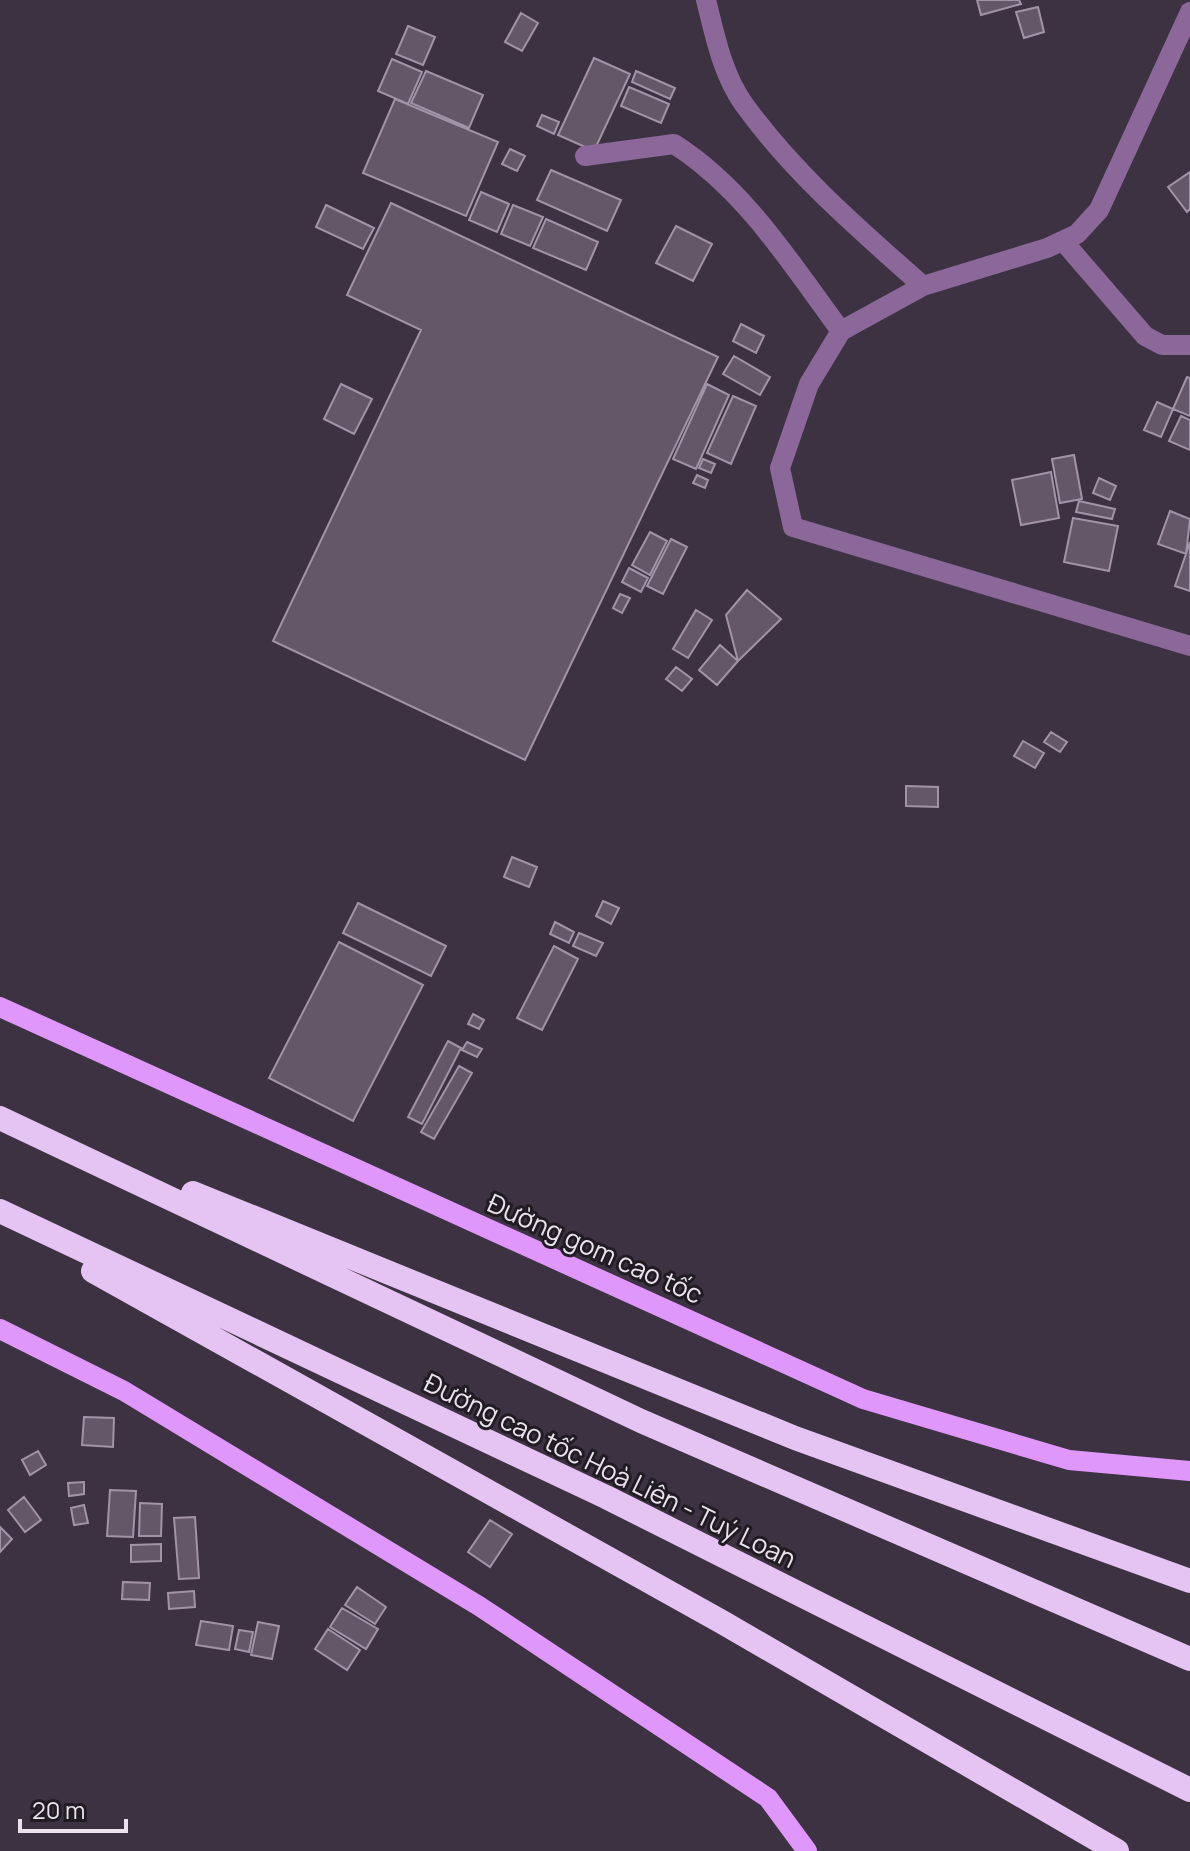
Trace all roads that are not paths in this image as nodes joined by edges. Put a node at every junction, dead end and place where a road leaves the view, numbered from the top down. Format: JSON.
{"nodes":[{"id":1,"x":706,"y":0,"type":"edge"},
{"id":2,"x":1190,"y":12,"type":"edge"},
{"id":3,"x":585,"y":156,"type":"dead end"},
{"id":4,"x":1063,"y":241,"type":"junction"},
{"id":5,"x":923,"y":286,"type":"junction"},
{"id":6,"x":841,"y":331,"type":"junction"},
{"id":7,"x":1190,"y":345,"type":"edge"},
{"id":8,"x":1190,"y":646,"type":"edge"},
{"id":9,"x":0,"y":1007,"type":"edge"},
{"id":10,"x":0,"y":1116,"type":"edge"},
{"id":11,"x":0,"y":1211,"type":"edge"},
{"id":12,"x":0,"y":1220,"type":"edge"},
{"id":13,"x":0,"y":1329,"type":"edge"},
{"id":14,"x":1190,"y":1471,"type":"edge"},
{"id":15,"x":1190,"y":1581,"type":"edge"},
{"id":16,"x":1190,"y":1659,"type":"edge"},
{"id":17,"x":1190,"y":1790,"type":"edge"},
{"id":18,"x":807,"y":1851,"type":"edge"},
{"id":19,"x":1117,"y":1851,"type":"edge"}],
"edges":[{"from":1,"to":5,"type":"street"},
{"from":2,"to":4,"type":"street"},
{"from":3,"to":6,"type":"street"},
{"from":4,"to":5,"type":"street"},
{"from":4,"to":7,"type":"street"},
{"from":5,"to":6,"type":"street"},
{"from":6,"to":8,"type":"street"},
{"from":9,"to":14,"type":"main road","name":"Đường gom cao tốc"},
{"from":10,"to":15,"type":"highway"},
{"from":10,"to":16,"type":"highway"},
{"from":11,"to":17,"type":"highway","name":"Đường cao tốc Hoà Liên - Tuý Loan"},
{"from":12,"to":19,"type":"highway"},
{"from":13,"to":18,"type":"main road"}]}
